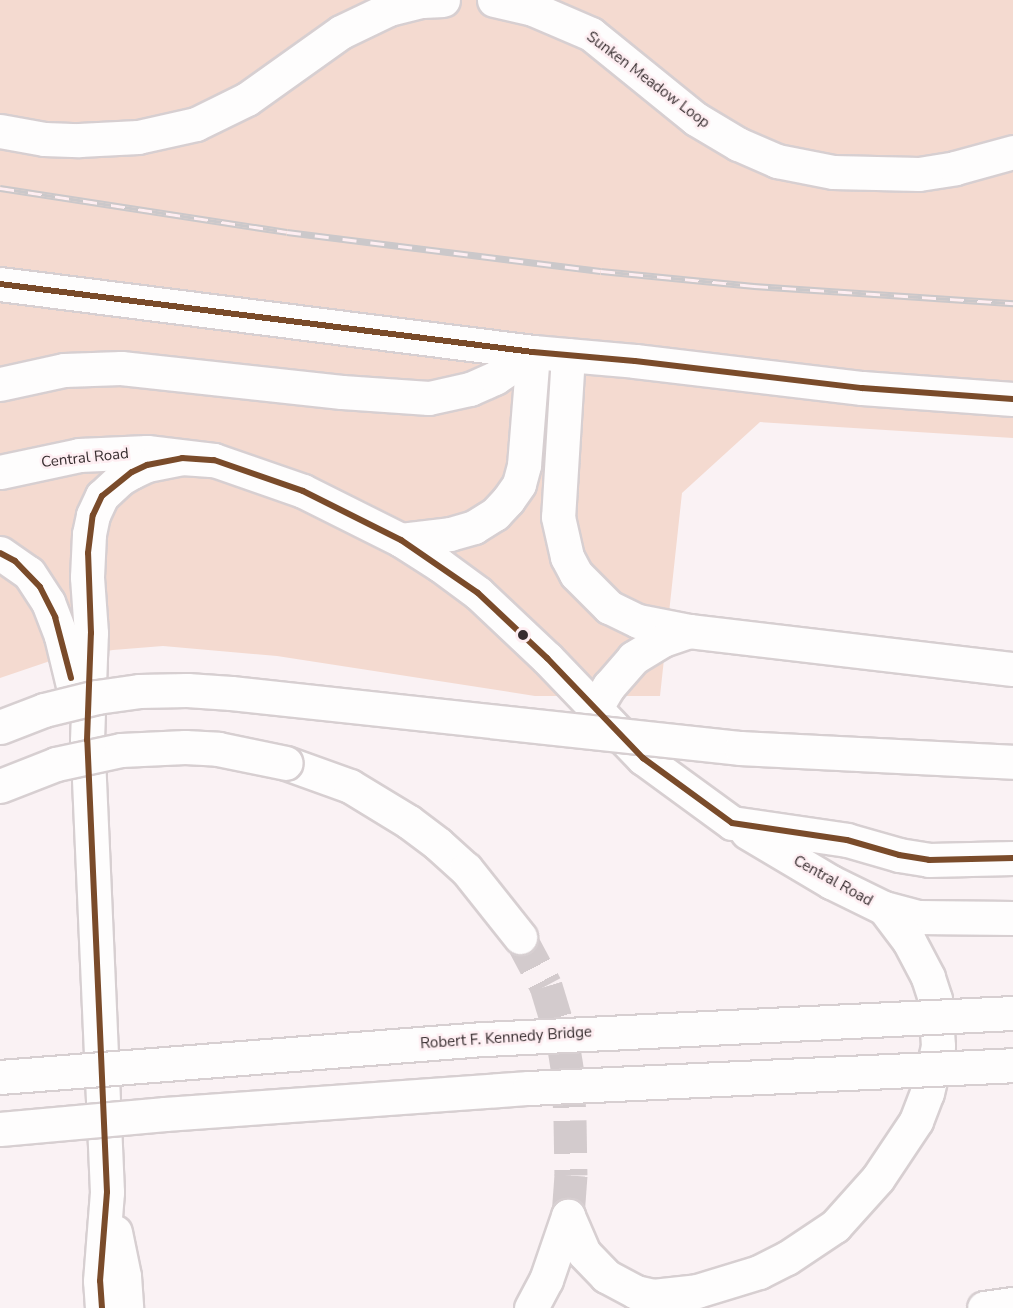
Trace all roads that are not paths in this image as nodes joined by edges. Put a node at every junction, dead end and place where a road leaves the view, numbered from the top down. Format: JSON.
{"nodes":[{"id":1,"x":443,"y":0,"type":"edge"},
{"id":2,"x":494,"y":0,"type":"edge"},
{"id":3,"x":0,"y":131,"type":"edge"},
{"id":4,"x":1013,"y":152,"type":"edge"},
{"id":5,"x":0,"y":284,"type":"edge"},
{"id":6,"x":533,"y":352,"type":"junction"},
{"id":7,"x":568,"y":355,"type":"junction"},
{"id":8,"x":0,"y":384,"type":"edge"},
{"id":9,"x":1013,"y":399,"type":"edge"},
{"id":10,"x":214,"y":460,"type":"junction"},
{"id":11,"x":0,"y":472,"type":"edge"},
{"id":12,"x":401,"y":540,"type":"junction"},
{"id":13,"x":0,"y":553,"type":"edge"},
{"id":14,"x":689,"y":631,"type":"junction"},
{"id":15,"x":1013,"y":669,"type":"edge"},
{"id":16,"x":595,"y":709,"type":"junction"},
{"id":17,"x":0,"y":727,"type":"edge"},
{"id":18,"x":87,"y":740,"type":"junction"},
{"id":19,"x":1013,"y":762,"type":"edge"},
{"id":20,"x":0,"y":786,"type":"edge"},
{"id":21,"x":732,"y":823,"type":"junction"},
{"id":22,"x":1013,"y":858,"type":"edge"},
{"id":23,"x":884,"y":908,"type":"junction"},
{"id":24,"x":1013,"y":918,"type":"edge"},
{"id":25,"x":520,"y":938,"type":"tunnel mouth"},
{"id":26,"x":1013,"y":1013,"type":"edge"},
{"id":27,"x":1013,"y":1065,"type":"edge"},
{"id":28,"x":0,"y":1077,"type":"edge"},
{"id":29,"x":0,"y":1129,"type":"edge"},
{"id":30,"x":107,"y":1192,"type":"junction"},
{"id":31,"x":1013,"y":1304,"type":"edge"},
{"id":32,"x":102,"y":1308,"type":"edge"},
{"id":33,"x":126,"y":1308,"type":"edge"},
{"id":34,"x":531,"y":1308,"type":"edge"},
{"id":35,"x":984,"y":1308,"type":"edge"}],
"edges":[{"from":1,"to":3,"type":"main road"},
{"from":2,"to":4,"type":"main road","name":"Sunken Meadow Loop"},
{"from":5,"to":6,"type":"main road"},
{"from":6,"to":7,"type":"main road"},
{"from":6,"to":8,"type":"main road"},
{"from":6,"to":12,"type":"main road"},
{"from":7,"to":9,"type":"main road"},
{"from":7,"to":14,"type":"main road"},
{"from":10,"to":11,"type":"main road","name":"Central Road"},
{"from":10,"to":12,"type":"main road","name":"Central Road"},
{"from":10,"to":18,"type":"main road"},
{"from":12,"to":16,"type":"main road","name":"Central Road"},
{"from":13,"to":18,"type":"main road"},
{"from":14,"to":15,"type":"main road"},
{"from":14,"to":16,"type":"main road"},
{"from":16,"to":21,"type":"main road","name":"Central Road"},
{"from":17,"to":19,"type":"main road","bridge":true},
{"from":18,"to":30,"type":"main road"},
{"from":20,"to":25,"type":"main road","bridge":true},
{"from":21,"to":22,"type":"main road","name":"Central Road"},
{"from":21,"to":23,"type":"main road","name":"Central Road"},
{"from":23,"to":24,"type":"main road","name":"Central Road"},
{"from":23,"to":34,"type":"main road"},
{"from":26,"to":28,"type":"main road","name":"Robert F. Kennedy Bridge","bridge":true},
{"from":27,"to":29,"type":"main road","bridge":true},
{"from":30,"to":32,"type":"main road"},
{"from":30,"to":33,"type":"main road"},
{"from":31,"to":35,"type":"main road"}]}
